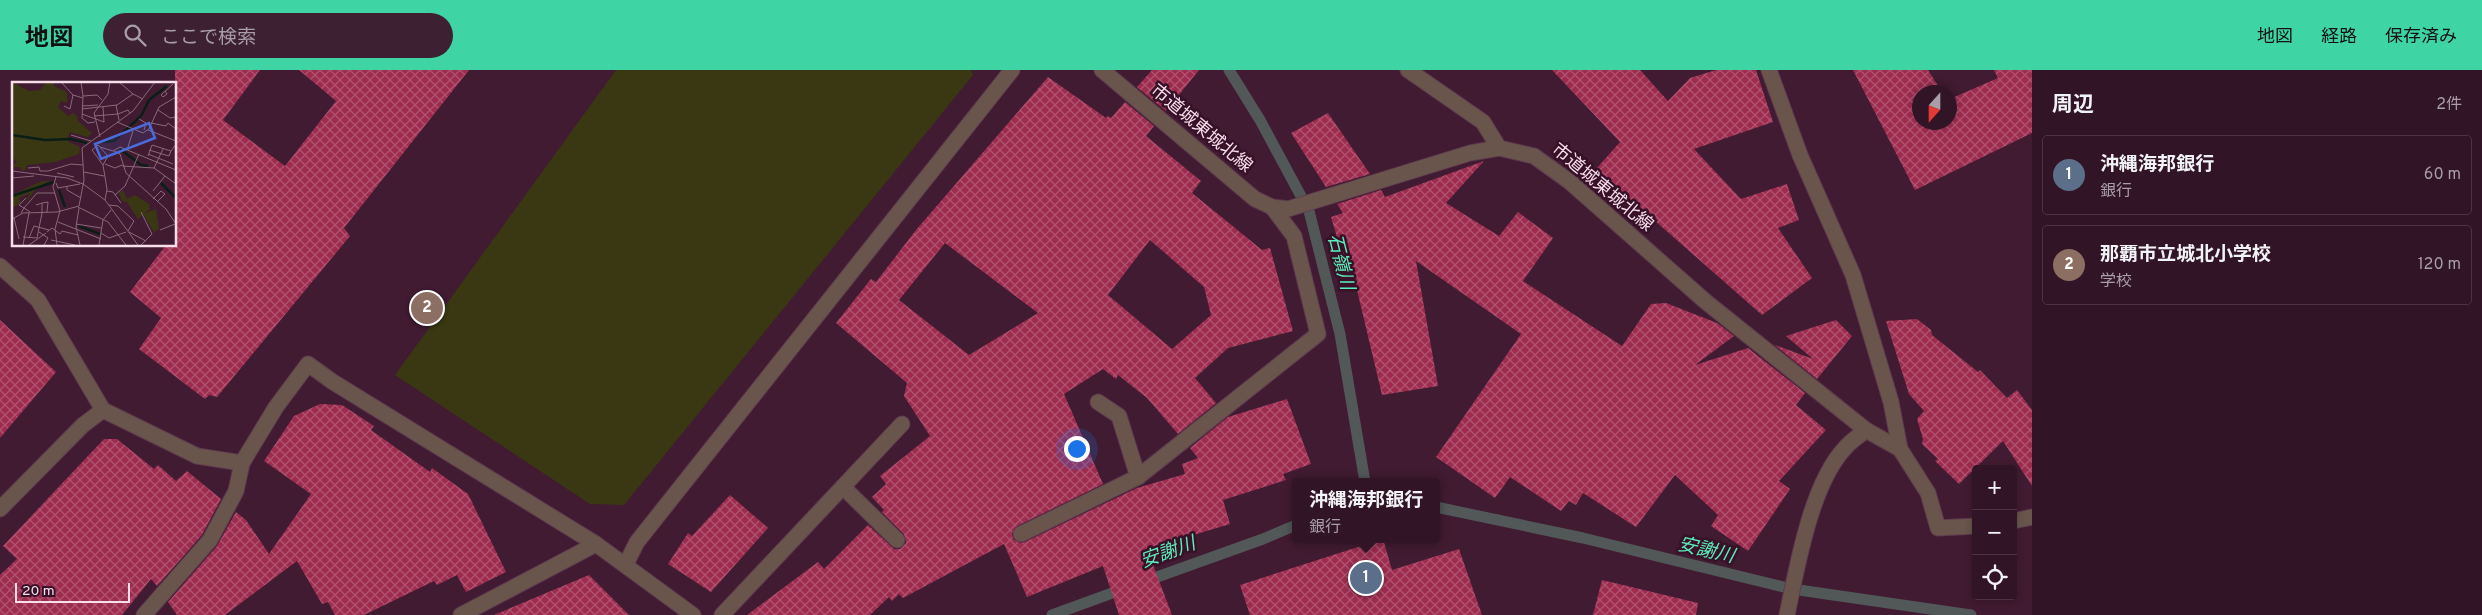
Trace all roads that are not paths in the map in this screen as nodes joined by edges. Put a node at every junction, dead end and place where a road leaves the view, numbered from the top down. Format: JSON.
{"nodes":[{"id":1,"x":1012,"y":70,"type":"edge"},
{"id":2,"x":1102,"y":70,"type":"edge"},
{"id":3,"x":1408,"y":70,"type":"edge"},
{"id":4,"x":1769,"y":70,"type":"edge"},
{"id":5,"x":1499,"y":148,"type":"junction"},
{"id":6,"x":1272,"y":207,"type":"junction"},
{"id":7,"x":0,"y":266,"type":"edge"},
{"id":8,"x":1098,"y":402,"type":"dead end"},
{"id":9,"x":103,"y":410,"type":"junction"},
{"id":10,"x":902,"y":424,"type":"dead end"},
{"id":11,"x":1866,"y":430,"type":"junction"},
{"id":12,"x":1900,"y":449,"type":"junction"},
{"id":13,"x":242,"y":462,"type":"junction"},
{"id":14,"x":1138,"y":476,"type":"junction"},
{"id":15,"x":843,"y":487,"type":"junction"},
{"id":16,"x":0,"y":509,"type":"edge"},
{"id":17,"x":2032,"y":517,"type":"edge"},
{"id":18,"x":2017,"y":519,"type":"edge"},
{"id":19,"x":1972,"y":526,"type":"edge"},
{"id":20,"x":1022,"y":534,"type":"dead end"},
{"id":21,"x":897,"y":540,"type":"dead end"},
{"id":22,"x":596,"y":544,"type":"junction"},
{"id":23,"x":626,"y":564,"type":"junction"},
{"id":24,"x":144,"y":615,"type":"edge"},
{"id":25,"x":461,"y":615,"type":"edge"},
{"id":26,"x":693,"y":615,"type":"edge"},
{"id":27,"x":722,"y":615,"type":"edge"},
{"id":28,"x":1787,"y":615,"type":"edge"}],
"edges":[{"from":1,"to":23,"type":"street"},
{"from":2,"to":6,"type":"street","name":"市道城東城北線"},
{"from":3,"to":5,"type":"street"},
{"from":4,"to":12,"type":"street"},
{"from":5,"to":6,"type":"street","name":"市道城東城北線"},
{"from":5,"to":11,"type":"street","name":"市道城東城北線"},
{"from":6,"to":14,"type":"street"},
{"from":7,"to":9,"type":"street"},
{"from":8,"to":14,"type":"street"},
{"from":9,"to":13,"type":"street"},
{"from":9,"to":16,"type":"street"},
{"from":10,"to":15,"type":"street"},
{"from":11,"to":12,"type":"street","name":"市道城東城北線"},
{"from":11,"to":28,"type":"street"},
{"from":12,"to":19,"type":"street"},
{"from":13,"to":22,"type":"street"},
{"from":13,"to":24,"type":"street"},
{"from":14,"to":20,"type":"street"},
{"from":15,"to":21,"type":"street"},
{"from":15,"to":27,"type":"street"},
{"from":17,"to":18,"type":"street"},
{"from":22,"to":23,"type":"street"},
{"from":22,"to":25,"type":"street"},
{"from":23,"to":26,"type":"street"}]}
